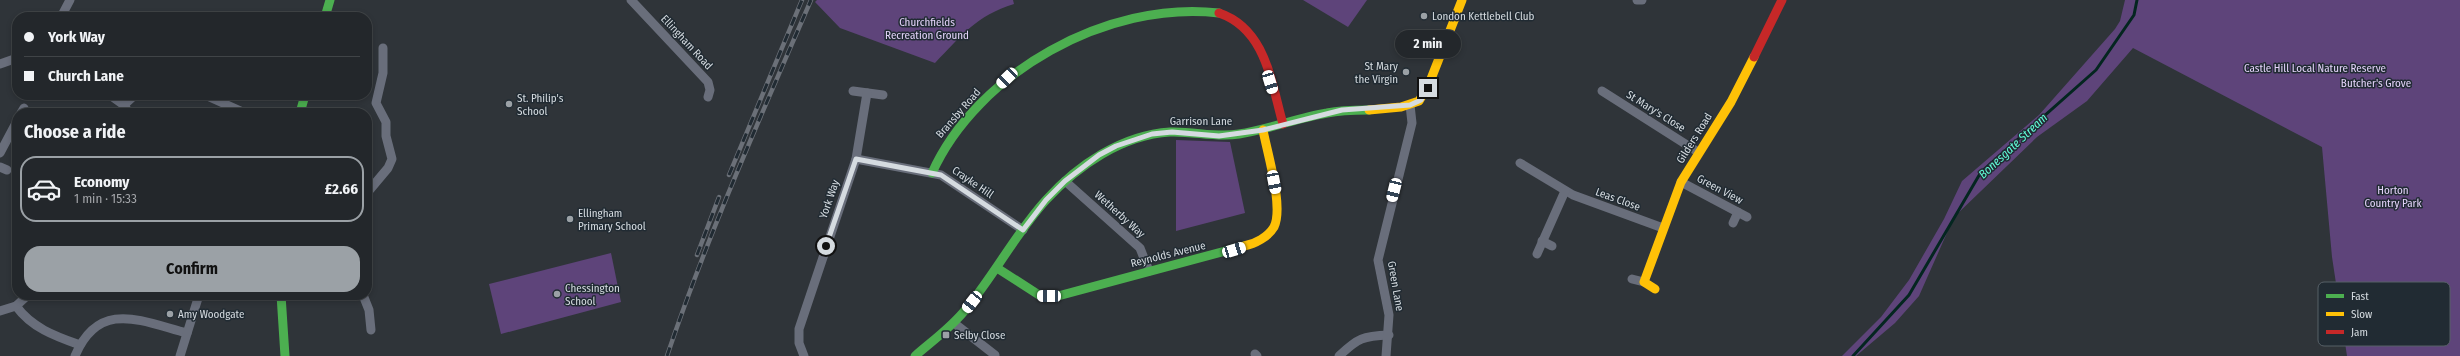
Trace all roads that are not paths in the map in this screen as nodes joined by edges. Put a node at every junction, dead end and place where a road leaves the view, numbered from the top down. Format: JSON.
{"nodes":[{"id":1,"x":70,"y":0,"type":"edge"},
{"id":2,"x":330,"y":0,"type":"edge"},
{"id":3,"x":631,"y":0,"type":"edge"},
{"id":4,"x":1462,"y":0,"type":"edge"},
{"id":5,"x":1637,"y":0,"type":"edge"},
{"id":6,"x":1642,"y":0,"type":"edge"},
{"id":7,"x":1782,"y":0,"type":"edge"},
{"id":8,"x":64,"y":12,"type":"edge"},
{"id":9,"x":326,"y":12,"type":"edge"},
{"id":10,"x":383,"y":48,"type":"dead end"},
{"id":11,"x":12,"y":60,"type":"edge"},
{"id":12,"x":0,"y":64,"type":"edge"},
{"id":13,"x":853,"y":91,"type":"dead end"},
{"id":14,"x":1602,"y":91,"type":"dead end"},
{"id":15,"x":867,"y":93,"type":"junction"},
{"id":16,"x":882,"y":95,"type":"dead end"},
{"id":17,"x":708,"y":97,"type":"dead end"},
{"id":18,"x":117,"y":100,"type":"edge"},
{"id":19,"x":130,"y":100,"type":"edge"},
{"id":20,"x":216,"y":100,"type":"edge"},
{"id":21,"x":124,"y":105,"type":"junction"},
{"id":22,"x":1410,"y":105,"type":"junction"},
{"id":23,"x":126,"y":108,"type":"edge"},
{"id":24,"x":235,"y":108,"type":"edge"},
{"id":25,"x":1283,"y":124,"type":"junction"},
{"id":26,"x":12,"y":130,"type":"edge"},
{"id":27,"x":1263,"y":130,"type":"junction"},
{"id":28,"x":1698,"y":152,"type":"junction"},
{"id":29,"x":0,"y":153,"type":"edge"},
{"id":30,"x":856,"y":159,"type":"junction"},
{"id":31,"x":1520,"y":163,"type":"dead end"},
{"id":32,"x":932,"y":173,"type":"junction"},
{"id":33,"x":1065,"y":181,"type":"junction"},
{"id":34,"x":1681,"y":182,"type":"junction"},
{"id":35,"x":372,"y":187,"type":"edge"},
{"id":36,"x":1565,"y":191,"type":"junction"},
{"id":37,"x":1738,"y":212,"type":"junction"},
{"id":38,"x":1747,"y":217,"type":"dead end"},
{"id":39,"x":1733,"y":223,"type":"dead end"},
{"id":40,"x":1663,"y":228,"type":"junction"},
{"id":41,"x":1023,"y":230,"type":"junction"},
{"id":42,"x":1542,"y":241,"type":"junction"},
{"id":43,"x":1552,"y":246,"type":"dead end"},
{"id":44,"x":1537,"y":254,"type":"dead end"},
{"id":45,"x":997,"y":268,"type":"junction"},
{"id":46,"x":1149,"y":272,"type":"junction"},
{"id":47,"x":1632,"y":279,"type":"dead end"},
{"id":48,"x":1644,"y":282,"type":"junction"},
{"id":49,"x":1655,"y":289,"type":"dead end"},
{"id":50,"x":23,"y":300,"type":"edge"},
{"id":51,"x":197,"y":300,"type":"edge"},
{"id":52,"x":281,"y":300,"type":"edge"},
{"id":53,"x":365,"y":300,"type":"edge"},
{"id":54,"x":16,"y":306,"type":"junction"},
{"id":55,"x":0,"y":311,"type":"edge"},
{"id":56,"x":954,"y":323,"type":"junction"},
{"id":57,"x":371,"y":330,"type":"dead end"},
{"id":58,"x":187,"y":333,"type":"junction"},
{"id":59,"x":1388,"y":335,"type":"junction"},
{"id":60,"x":80,"y":345,"type":"junction"},
{"id":61,"x":995,"y":355,"type":"dead end"},
{"id":62,"x":75,"y":356,"type":"edge"},
{"id":63,"x":180,"y":356,"type":"edge"},
{"id":64,"x":285,"y":356,"type":"edge"},
{"id":65,"x":804,"y":356,"type":"edge"},
{"id":66,"x":915,"y":356,"type":"edge"},
{"id":67,"x":1339,"y":356,"type":"edge"},
{"id":68,"x":1386,"y":356,"type":"edge"}],
"edges":[{"from":1,"to":8,"type":"street"},
{"from":2,"to":9,"type":"main road"},
{"from":3,"to":17,"type":"street","name":"Ellingham Road"},
{"from":4,"to":22,"type":"main road"},
{"from":5,"to":6,"type":"street"},
{"from":7,"to":28,"type":"main road","name":"Gilders Road"},
{"from":10,"to":35,"type":"street"},
{"from":11,"to":12,"type":"street"},
{"from":13,"to":15,"type":"street"},
{"from":14,"to":28,"type":"street","name":"St Mary's Close"},
{"from":15,"to":16,"type":"street"},
{"from":15,"to":30,"type":"street","name":"York Way"},
{"from":18,"to":21,"type":"street"},
{"from":19,"to":21,"type":"street"},
{"from":20,"to":24,"type":"street"},
{"from":21,"to":23,"type":"street"},
{"from":22,"to":25,"type":"main road","name":"Garrison Lane"},
{"from":22,"to":59,"type":"street","name":"Green Lane"},
{"from":25,"to":27,"type":"main road","name":"Garrison Lane"},
{"from":25,"to":32,"type":"main road","name":"Bransby Road"},
{"from":26,"to":29,"type":"street"},
{"from":27,"to":33,"type":"main road","name":"Garrison Lane"},
{"from":27,"to":46,"type":"main road","name":"Reynolds Avenue"},
{"from":28,"to":34,"type":"main road","name":"Gilders Road"},
{"from":30,"to":32,"type":"street","name":"Crayke Hill"},
{"from":30,"to":65,"type":"street","name":"York Way"},
{"from":31,"to":36,"type":"street","name":"Leas Close"},
{"from":32,"to":41,"type":"street","name":"Crayke Hill"},
{"from":33,"to":41,"type":"main road","name":"Garrison Lane"},
{"from":33,"to":46,"type":"street","name":"Wetherby Way"},
{"from":34,"to":37,"type":"street","name":"Green View"},
{"from":34,"to":40,"type":"main road","name":"Gilders Road"},
{"from":36,"to":40,"type":"street","name":"Leas Close"},
{"from":36,"to":42,"type":"street"},
{"from":37,"to":38,"type":"street","name":"Green View"},
{"from":37,"to":39,"type":"street"},
{"from":40,"to":48,"type":"main road","name":"Gilders Road"},
{"from":41,"to":45,"type":"main road","name":"Garrison Lane"},
{"from":42,"to":43,"type":"street"},
{"from":42,"to":44,"type":"street"},
{"from":45,"to":46,"type":"main road","name":"Reynolds Avenue"},
{"from":45,"to":56,"type":"main road","name":"Garrison Lane"},
{"from":47,"to":48,"type":"street"},
{"from":48,"to":49,"type":"main road"},
{"from":50,"to":54,"type":"street"},
{"from":51,"to":58,"type":"street"},
{"from":52,"to":64,"type":"main road"},
{"from":53,"to":57,"type":"street"},
{"from":54,"to":55,"type":"street"},
{"from":54,"to":60,"type":"street"},
{"from":56,"to":61,"type":"street"},
{"from":56,"to":66,"type":"main road","name":"Garrison Lane"},
{"from":58,"to":60,"type":"street"},
{"from":58,"to":63,"type":"street"},
{"from":59,"to":67,"type":"street"},
{"from":59,"to":68,"type":"street","name":"Green Lane"},
{"from":60,"to":62,"type":"street"}]}
